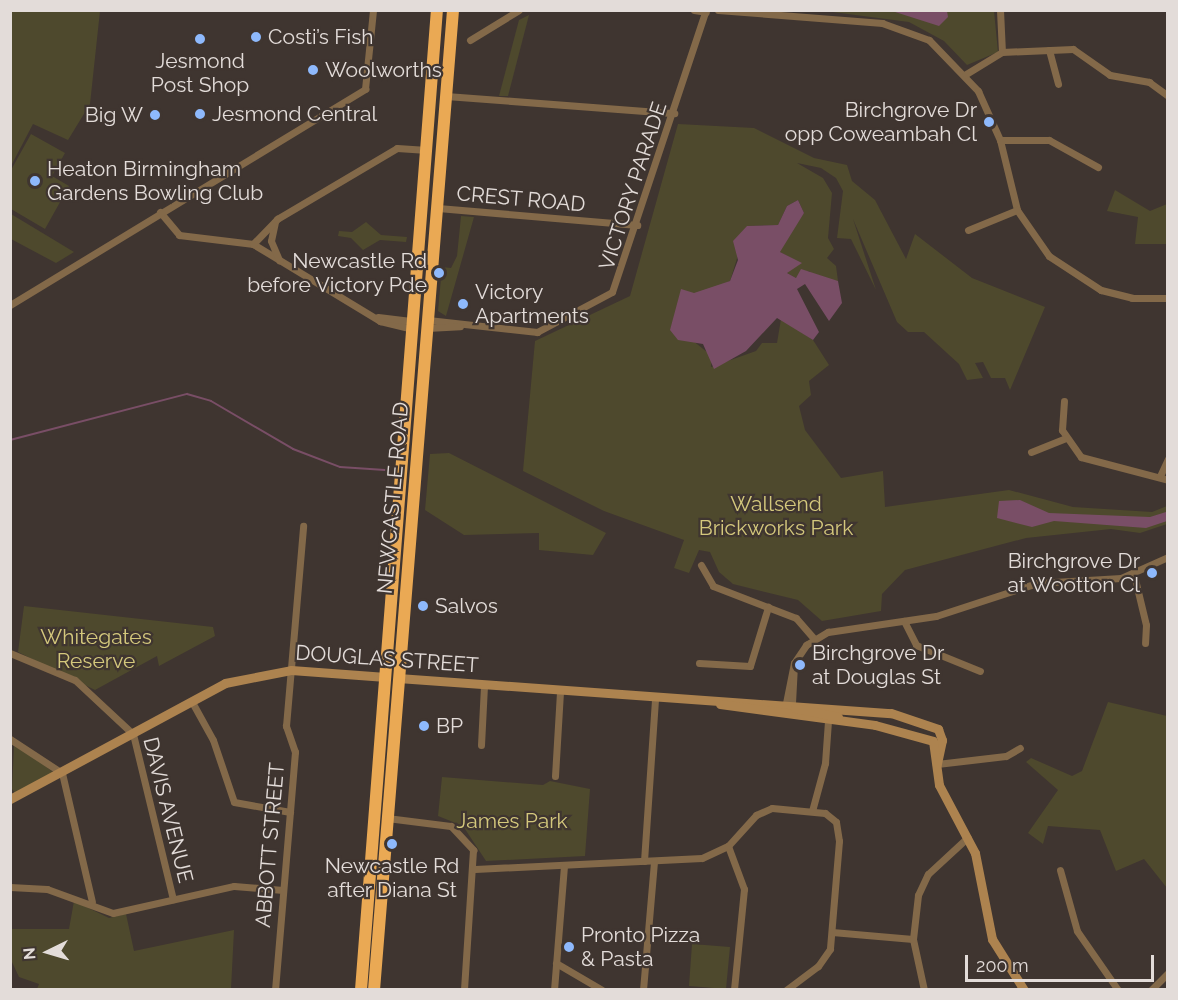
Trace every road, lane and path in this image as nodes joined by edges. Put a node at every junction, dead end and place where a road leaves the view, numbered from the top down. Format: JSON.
{"nodes":[{"id":1,"x":373,"y":10,"type":"edge"},
{"id":2,"x":436,"y":10,"type":"edge"},
{"id":3,"x":453,"y":10,"type":"edge"},
{"id":4,"x":519,"y":10,"type":"edge"},
{"id":5,"x":694,"y":10,"type":"edge"},
{"id":6,"x":718,"y":10,"type":"edge"},
{"id":7,"x":1000,"y":10,"type":"edge"},
{"id":8,"x":706,"y":11,"type":"edge"},
{"id":9,"x":470,"y":40,"type":"dead end"},
{"id":10,"x":1049,"y":50,"type":"junction"},
{"id":11,"x":1002,"y":52,"type":"junction"},
{"id":12,"x":966,"y":74,"type":"junction"},
{"id":13,"x":1058,"y":84,"type":"dead end"},
{"id":14,"x":446,"y":96,"type":"junction"},
{"id":15,"x":1167,"y":96,"type":"edge"},
{"id":16,"x":674,"y":113,"type":"junction"},
{"id":17,"x":1000,"y":140,"type":"junction"},
{"id":18,"x":427,"y":150,"type":"junction"},
{"id":19,"x":1098,"y":167,"type":"dead end"},
{"id":20,"x":438,"y":208,"type":"junction"},
{"id":21,"x":1017,"y":210,"type":"junction"},
{"id":22,"x":160,"y":212,"type":"junction"},
{"id":23,"x":277,"y":219,"type":"junction"},
{"id":24,"x":637,"y":225,"type":"junction"},
{"id":25,"x":968,"y":230,"type":"dead end"},
{"id":26,"x":253,"y":243,"type":"junction"},
{"id":27,"x":279,"y":260,"type":"junction"},
{"id":28,"x":1167,"y":298,"type":"edge"},
{"id":29,"x":10,"y":305,"type":"edge"},
{"id":30,"x":428,"y":324,"type":"junction"},
{"id":31,"x":413,"y":325,"type":"junction"},
{"id":32,"x":1064,"y":401,"type":"dead end"},
{"id":33,"x":1065,"y":438,"type":"junction"},
{"id":34,"x":1031,"y":452,"type":"dead end"},
{"id":35,"x":1167,"y":459,"type":"edge"},
{"id":36,"x":1160,"y":476,"type":"junction"},
{"id":37,"x":1167,"y":480,"type":"edge"},
{"id":38,"x":303,"y":526,"type":"dead end"},
{"id":39,"x":1167,"y":557,"type":"edge"},
{"id":40,"x":701,"y":565,"type":"dead end"},
{"id":41,"x":1134,"y":575,"type":"junction"},
{"id":42,"x":768,"y":607,"type":"junction"},
{"id":43,"x":904,"y":621,"type":"junction"},
{"id":44,"x":814,"y":639,"type":"junction"},
{"id":45,"x":1145,"y":643,"type":"dead end"},
{"id":46,"x":10,"y":653,"type":"edge"},
{"id":47,"x":699,"y":663,"type":"dead end"},
{"id":48,"x":291,"y":670,"type":"junction"},
{"id":49,"x":980,"y":670,"type":"dead end"},
{"id":50,"x":392,"y":677,"type":"junction"},
{"id":51,"x":484,"y":685,"type":"junction"},
{"id":52,"x":560,"y":693,"type":"junction"},
{"id":53,"x":656,"y":699,"type":"junction"},
{"id":54,"x":192,"y":702,"type":"junction"},
{"id":55,"x":718,"y":704,"type":"junction"},
{"id":56,"x":789,"y":704,"type":"junction"},
{"id":57,"x":744,"y":711,"type":"junction"},
{"id":58,"x":828,"y":721,"type":"junction"},
{"id":59,"x":875,"y":726,"type":"junction"},
{"id":60,"x":133,"y":734,"type":"junction"},
{"id":61,"x":10,"y":739,"type":"edge"},
{"id":62,"x":481,"y":745,"type":"dead end"},
{"id":63,"x":1020,"y":748,"type":"dead end"},
{"id":64,"x":937,"y":764,"type":"junction"},
{"id":65,"x":63,"y":773,"type":"junction"},
{"id":66,"x":555,"y":776,"type":"dead end"},
{"id":67,"x":10,"y":799,"type":"edge"},
{"id":68,"x":812,"y":811,"type":"junction"},
{"id":69,"x":290,"y":812,"type":"junction"},
{"id":70,"x":387,"y":818,"type":"junction"},
{"id":71,"x":968,"y":837,"type":"junction"},
{"id":72,"x":728,"y":846,"type":"junction"},
{"id":73,"x":644,"y":861,"type":"junction"},
{"id":74,"x":654,"y":861,"type":"junction"},
{"id":75,"x":564,"y":865,"type":"junction"},
{"id":76,"x":475,"y":869,"type":"junction"},
{"id":77,"x":1060,"y":870,"type":"dead end"},
{"id":78,"x":10,"y":887,"type":"edge"},
{"id":79,"x":283,"y":890,"type":"junction"},
{"id":80,"x":173,"y":899,"type":"junction"},
{"id":81,"x":92,"y":902,"type":"junction"},
{"id":82,"x":832,"y":932,"type":"junction"},
{"id":83,"x":913,"y":939,"type":"junction"},
{"id":84,"x":556,"y":963,"type":"junction"},
{"id":85,"x":1167,"y":973,"type":"edge"},
{"id":86,"x":275,"y":990,"type":"edge"},
{"id":87,"x":360,"y":990,"type":"edge"},
{"id":88,"x":374,"y":990,"type":"edge"},
{"id":89,"x":464,"y":990,"type":"edge"},
{"id":90,"x":554,"y":990,"type":"edge"},
{"id":91,"x":602,"y":990,"type":"edge"},
{"id":92,"x":643,"y":990,"type":"edge"},
{"id":93,"x":734,"y":990,"type":"edge"},
{"id":94,"x":786,"y":990,"type":"edge"},
{"id":95,"x":924,"y":990,"type":"edge"},
{"id":96,"x":1024,"y":990,"type":"edge"},
{"id":97,"x":1118,"y":990,"type":"edge"},
{"id":98,"x":1151,"y":990,"type":"edge"}],
"edges":[{"from":1,"to":22,"type":"street"},
{"from":2,"to":18,"type":"highway","name":"NEWCASTLE ROAD"},
{"from":3,"to":14,"type":"highway","name":"NEWCASTLE ROAD"},
{"from":4,"to":9,"type":"street"},
{"from":5,"to":8,"type":"street"},
{"from":6,"to":12,"type":"street"},
{"from":7,"to":11,"type":"street"},
{"from":8,"to":16,"type":"street","name":"VICTORY PARADE"},
{"from":10,"to":11,"type":"street"},
{"from":10,"to":13,"type":"street"},
{"from":10,"to":15,"type":"street"},
{"from":11,"to":12,"type":"street"},
{"from":12,"to":17,"type":"street"},
{"from":14,"to":16,"type":"street"},
{"from":14,"to":20,"type":"highway","name":"NEWCASTLE ROAD"},
{"from":16,"to":24,"type":"street","name":"VICTORY PARADE"},
{"from":17,"to":19,"type":"street"},
{"from":17,"to":21,"type":"street"},
{"from":18,"to":23,"type":"street"},
{"from":18,"to":31,"type":"highway","name":"NEWCASTLE ROAD"},
{"from":20,"to":24,"type":"street","name":"CREST ROAD"},
{"from":20,"to":30,"type":"highway","name":"NEWCASTLE ROAD"},
{"from":21,"to":25,"type":"street"},
{"from":21,"to":28,"type":"street"},
{"from":22,"to":26,"type":"street"},
{"from":22,"to":29,"type":"street"},
{"from":23,"to":26,"type":"street"},
{"from":23,"to":27,"type":"street"},
{"from":24,"to":30,"type":"street","name":"VICTORY PARADE"},
{"from":26,"to":27,"type":"street"},
{"from":27,"to":31,"type":"street"},
{"from":30,"to":31,"type":"highway"},
{"from":30,"to":50,"type":"highway","name":"NEWCASTLE ROAD"},
{"from":31,"to":50,"type":"highway","name":"NEWCASTLE ROAD"},
{"from":32,"to":33,"type":"street"},
{"from":33,"to":34,"type":"street"},
{"from":33,"to":36,"type":"street"},
{"from":35,"to":36,"type":"street"},
{"from":36,"to":37,"type":"street"},
{"from":38,"to":48,"type":"street","name":"ABBOTT STREET"},
{"from":39,"to":41,"type":"street"},
{"from":40,"to":42,"type":"street"},
{"from":41,"to":43,"type":"street"},
{"from":41,"to":45,"type":"street"},
{"from":42,"to":44,"type":"street"},
{"from":42,"to":47,"type":"street"},
{"from":43,"to":44,"type":"street"},
{"from":43,"to":49,"type":"street"},
{"from":44,"to":56,"type":"street"},
{"from":46,"to":60,"type":"street","name":"DAVIS AVENUE"},
{"from":48,"to":50,"type":"street","name":"DOUGLAS STREET"},
{"from":48,"to":54,"type":"street","name":"DOUGLAS STREET"},
{"from":48,"to":69,"type":"street","name":"ABBOTT STREET"},
{"from":50,"to":51,"type":"street","name":"DOUGLAS STREET"},
{"from":50,"to":70,"type":"highway","name":"NEWCASTLE ROAD"},
{"from":50,"to":87,"type":"highway","name":"NEWCASTLE ROAD"},
{"from":51,"to":52,"type":"street","name":"DOUGLAS STREET"},
{"from":51,"to":62,"type":"street"},
{"from":52,"to":53,"type":"street","name":"DOUGLAS STREET"},
{"from":52,"to":66,"type":"street"},
{"from":53,"to":55,"type":"street","name":"DOUGLAS STREET"},
{"from":53,"to":73,"type":"street"},
{"from":54,"to":60,"type":"street","name":"DOUGLAS STREET"},
{"from":54,"to":69,"type":"street"},
{"from":55,"to":56,"type":"street","name":"DOUGLAS STREET"},
{"from":55,"to":57,"type":"street","name":"DOUGLAS STREET"},
{"from":56,"to":57,"type":"street"},
{"from":56,"to":59,"type":"street"},
{"from":56,"to":64,"type":"street","name":"DOUGLAS STREET"},
{"from":57,"to":58,"type":"street","name":"DOUGLAS STREET"},
{"from":58,"to":59,"type":"street","name":"DOUGLAS STREET"},
{"from":58,"to":68,"type":"street"},
{"from":59,"to":64,"type":"street","name":"DOUGLAS STREET"},
{"from":60,"to":65,"type":"street","name":"DOUGLAS STREET"},
{"from":60,"to":80,"type":"street","name":"DAVIS AVENUE"},
{"from":61,"to":65,"type":"street"},
{"from":63,"to":64,"type":"street"},
{"from":64,"to":71,"type":"street"},
{"from":65,"to":67,"type":"street","name":"DOUGLAS STREET"},
{"from":65,"to":81,"type":"street"},
{"from":68,"to":72,"type":"street"},
{"from":68,"to":82,"type":"street"},
{"from":69,"to":79,"type":"street","name":"ABBOTT STREET"},
{"from":70,"to":76,"type":"street"},
{"from":70,"to":88,"type":"highway","name":"NEWCASTLE ROAD"},
{"from":71,"to":83,"type":"street"},
{"from":71,"to":96,"type":"street"},
{"from":72,"to":74,"type":"street"},
{"from":72,"to":93,"type":"street"},
{"from":73,"to":74,"type":"street"},
{"from":73,"to":75,"type":"street"},
{"from":74,"to":92,"type":"street"},
{"from":75,"to":76,"type":"street"},
{"from":75,"to":84,"type":"street"},
{"from":76,"to":89,"type":"street"},
{"from":77,"to":97,"type":"street"},
{"from":78,"to":81,"type":"street"},
{"from":79,"to":80,"type":"street"},
{"from":79,"to":86,"type":"street","name":"ABBOTT STREET"},
{"from":80,"to":81,"type":"street"},
{"from":82,"to":83,"type":"street"},
{"from":82,"to":94,"type":"street"},
{"from":83,"to":95,"type":"street"},
{"from":84,"to":90,"type":"street"},
{"from":84,"to":91,"type":"street"},
{"from":85,"to":98,"type":"street"}]}
